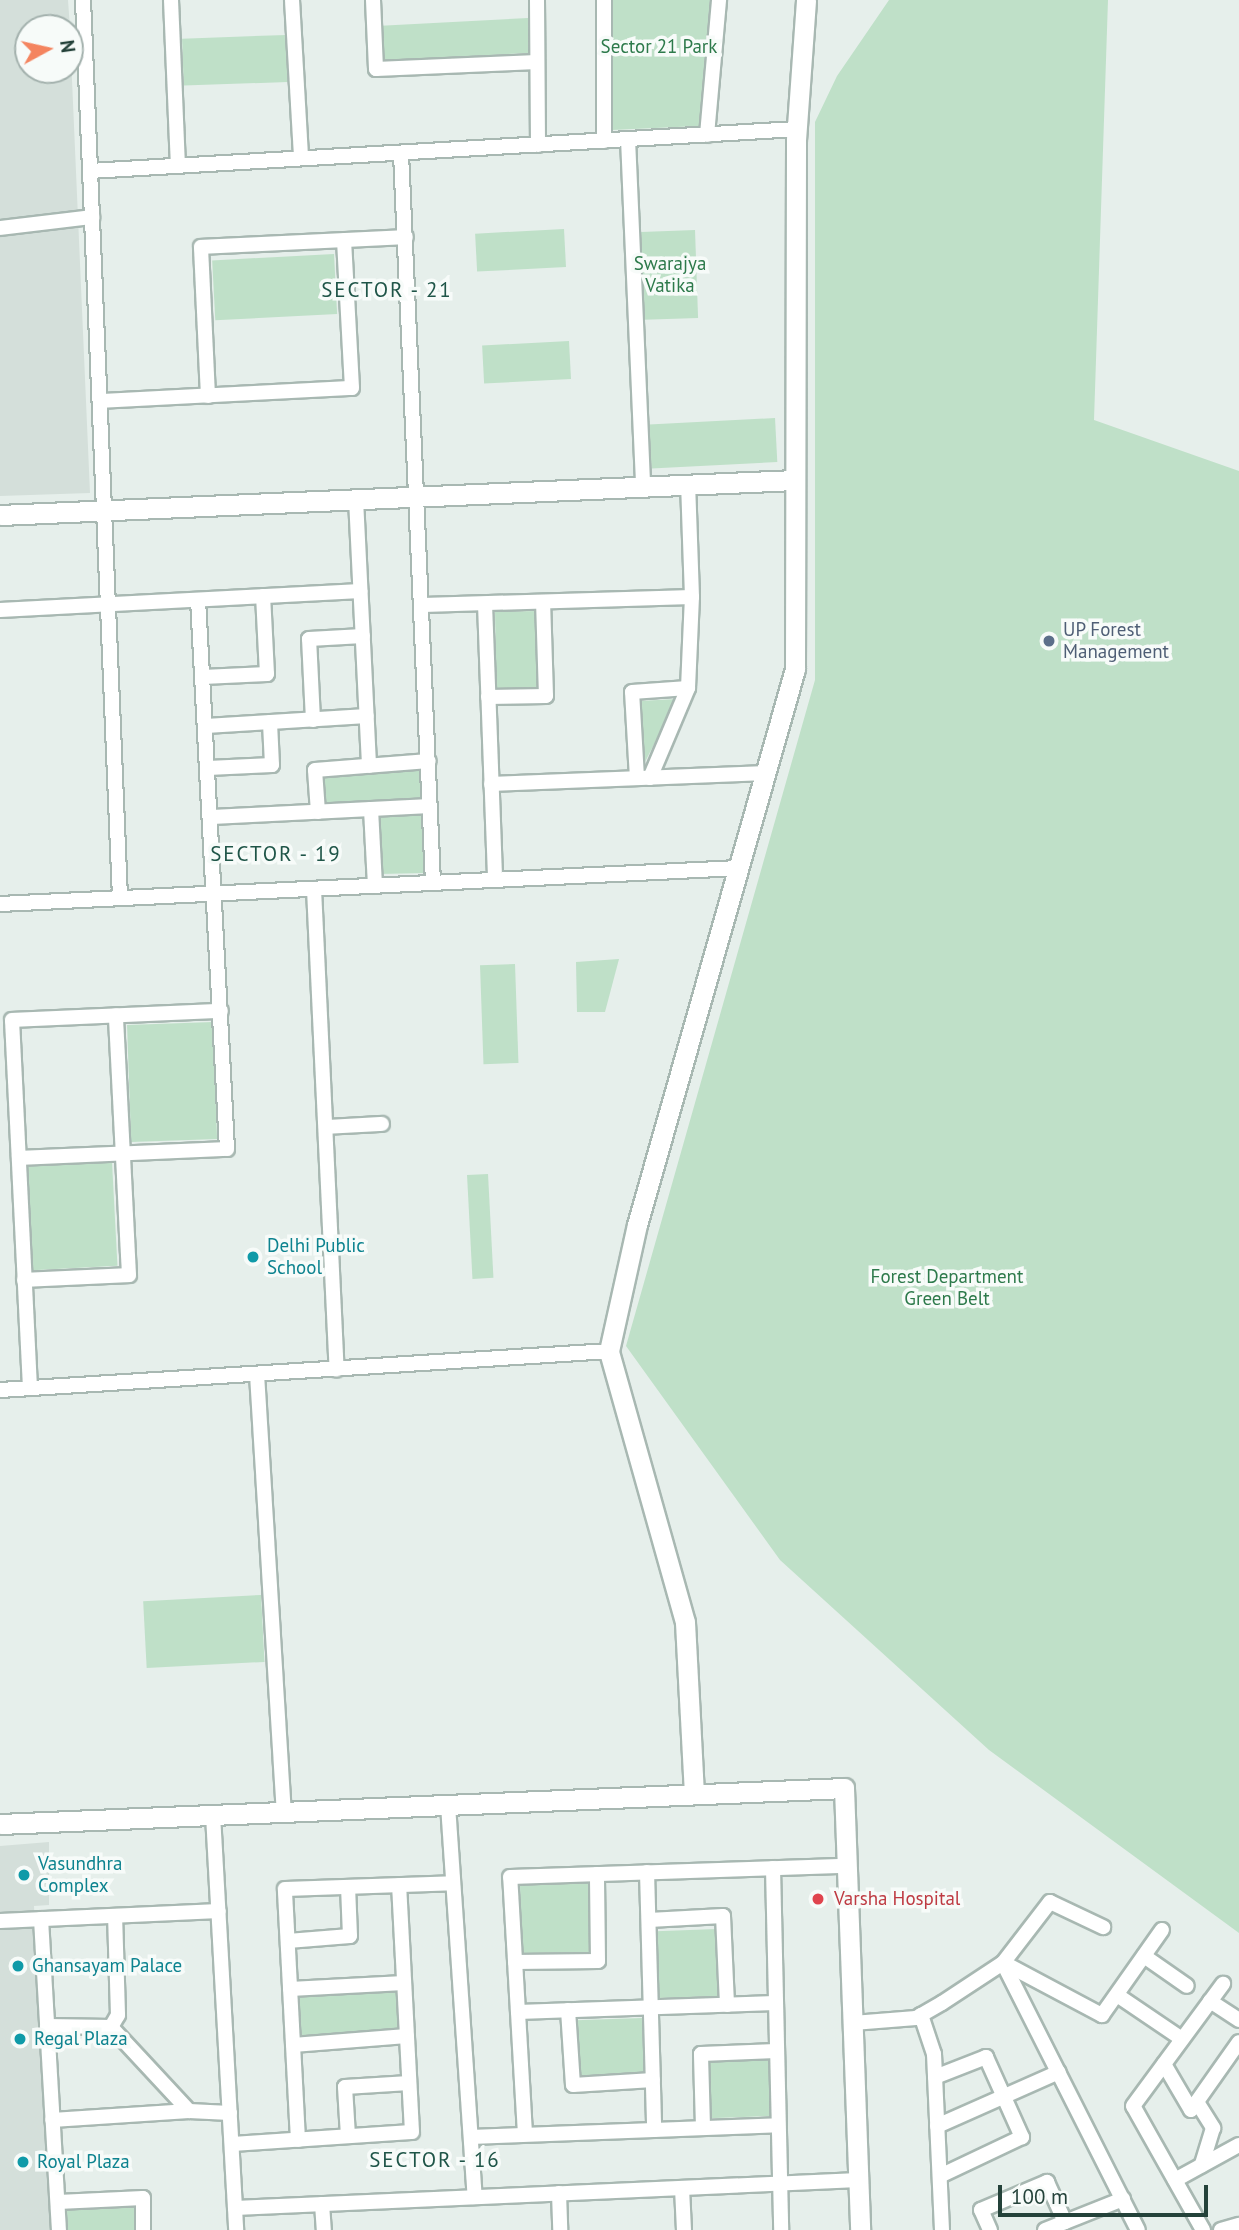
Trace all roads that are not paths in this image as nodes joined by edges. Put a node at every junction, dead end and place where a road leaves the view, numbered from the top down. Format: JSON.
{"nodes":[{"id":1,"x":83,"y":0,"type":"edge"},
{"id":2,"x":171,"y":0,"type":"edge"},
{"id":3,"x":292,"y":0,"type":"edge"},
{"id":4,"x":373,"y":0,"type":"edge"},
{"id":5,"x":537,"y":0,"type":"edge"},
{"id":6,"x":604,"y":0,"type":"edge"},
{"id":7,"x":719,"y":0,"type":"edge"},
{"id":8,"x":806,"y":0,"type":"edge"},
{"id":9,"x":537,"y":62,"type":"junction"},
{"id":10,"x":796,"y":130,"type":"junction"},
{"id":11,"x":707,"y":135,"type":"junction"},
{"id":12,"x":628,"y":139,"type":"junction"},
{"id":13,"x":604,"y":141,"type":"junction"},
{"id":14,"x":538,"y":145,"type":"junction"},
{"id":15,"x":401,"y":153,"type":"junction"},
{"id":16,"x":301,"y":158,"type":"junction"},
{"id":17,"x":178,"y":166,"type":"junction"},
{"id":18,"x":90,"y":171,"type":"junction"},
{"id":19,"x":92,"y":217,"type":"junction"},
{"id":20,"x":0,"y":228,"type":"edge"},
{"id":21,"x":406,"y":237,"type":"junction"},
{"id":22,"x":344,"y":240,"type":"junction"},
{"id":23,"x":208,"y":396,"type":"junction"},
{"id":24,"x":100,"y":401,"type":"junction"},
{"id":25,"x":795,"y":480,"type":"junction"},
{"id":26,"x":688,"y":485,"type":"junction"},
{"id":27,"x":643,"y":487,"type":"junction"},
{"id":28,"x":419,"y":497,"type":"junction"},
{"id":29,"x":356,"y":499,"type":"junction"},
{"id":30,"x":105,"y":510,"type":"junction"},
{"id":31,"x":0,"y":515,"type":"edge"},
{"id":32,"x":361,"y":591,"type":"junction"},
{"id":33,"x":263,"y":596,"type":"junction"},
{"id":34,"x":692,"y":597,"type":"junction"},
{"id":35,"x":198,"y":600,"type":"junction"},
{"id":36,"x":543,"y":602,"type":"junction"},
{"id":37,"x":485,"y":604,"type":"junction"},
{"id":38,"x":109,"y":605,"type":"junction"},
{"id":39,"x":423,"y":605,"type":"junction"},
{"id":40,"x":0,"y":610,"type":"edge"},
{"id":41,"x":363,"y":636,"type":"junction"},
{"id":42,"x":203,"y":677,"type":"junction"},
{"id":43,"x":688,"y":688,"type":"junction"},
{"id":44,"x":488,"y":697,"type":"junction"},
{"id":45,"x":367,"y":716,"type":"junction"},
{"id":46,"x":313,"y":720,"type":"junction"},
{"id":47,"x":270,"y":722,"type":"junction"},
{"id":48,"x":206,"y":726,"type":"junction"},
{"id":49,"x":429,"y":761,"type":"junction"},
{"id":50,"x":369,"y":766,"type":"junction"},
{"id":51,"x":208,"y":768,"type":"junction"},
{"id":52,"x":766,"y":773,"type":"junction"},
{"id":53,"x":643,"y":778,"type":"junction"},
{"id":54,"x":491,"y":784,"type":"junction"},
{"id":55,"x":430,"y":806,"type":"junction"},
{"id":56,"x":371,"y":809,"type":"junction"},
{"id":57,"x":318,"y":811,"type":"junction"},
{"id":58,"x":212,"y":817,"type":"junction"},
{"id":59,"x":738,"y":868,"type":"junction"},
{"id":60,"x":495,"y":880,"type":"junction"},
{"id":61,"x":433,"y":883,"type":"junction"},
{"id":62,"x":375,"y":886,"type":"junction"},
{"id":63,"x":314,"y":889,"type":"junction"},
{"id":64,"x":216,"y":893,"type":"junction"},
{"id":65,"x":120,"y":898,"type":"junction"},
{"id":66,"x":0,"y":904,"type":"edge"},
{"id":67,"x":221,"y":1010,"type":"junction"},
{"id":68,"x":116,"y":1016,"type":"junction"},
{"id":69,"x":382,"y":1124,"type":"dead end"},
{"id":70,"x":326,"y":1127,"type":"junction"},
{"id":71,"x":123,"y":1154,"type":"junction"},
{"id":72,"x":19,"y":1158,"type":"junction"},
{"id":73,"x":24,"y":1280,"type":"junction"},
{"id":74,"x":609,"y":1351,"type":"junction"},
{"id":75,"x":337,"y":1369,"type":"junction"},
{"id":76,"x":257,"y":1374,"type":"junction"},
{"id":77,"x":30,"y":1388,"type":"junction"},
{"id":78,"x":0,"y":1390,"type":"edge"},
{"id":79,"x":694,"y":1794,"type":"junction"},
{"id":80,"x":448,"y":1805,"type":"junction"},
{"id":81,"x":285,"y":1812,"type":"junction"},
{"id":82,"x":213,"y":1815,"type":"junction"},
{"id":83,"x":0,"y":1824,"type":"edge"},
{"id":84,"x":847,"y":1866,"type":"junction"},
{"id":85,"x":773,"y":1868,"type":"junction"},
{"id":86,"x":647,"y":1872,"type":"junction"},
{"id":87,"x":597,"y":1874,"type":"junction"},
{"id":88,"x":453,"y":1883,"type":"junction"},
{"id":89,"x":398,"y":1885,"type":"junction"},
{"id":90,"x":348,"y":1886,"type":"junction"},
{"id":91,"x":219,"y":1912,"type":"junction"},
{"id":92,"x":115,"y":1916,"type":"junction"},
{"id":93,"x":41,"y":1919,"type":"junction"},
{"id":94,"x":649,"y":1920,"type":"junction"},
{"id":95,"x":0,"y":1921,"type":"edge"},
{"id":96,"x":1103,"y":1927,"type":"dead end"},
{"id":97,"x":1162,"y":1930,"type":"dead end"},
{"id":98,"x":288,"y":1941,"type":"junction"},
{"id":99,"x":1144,"y":1956,"type":"junction"},
{"id":100,"x":515,"y":1962,"type":"junction"},
{"id":101,"x":1003,"y":1963,"type":"junction"},
{"id":102,"x":404,"y":1983,"type":"junction"},
{"id":103,"x":1223,"y":1984,"type":"dead end"},
{"id":104,"x":1187,"y":1986,"type":"dead end"},
{"id":105,"x":290,"y":1989,"type":"junction"},
{"id":106,"x":1117,"y":1995,"type":"junction"},
{"id":107,"x":1210,"y":2001,"type":"junction"},
{"id":108,"x":775,"y":2003,"type":"junction"},
{"id":109,"x":727,"y":2005,"type":"junction"},
{"id":110,"x":651,"y":2007,"type":"junction"},
{"id":111,"x":568,"y":2010,"type":"junction"},
{"id":112,"x":518,"y":2012,"type":"junction"},
{"id":113,"x":921,"y":2015,"type":"junction"},
{"id":114,"x":1239,"y":2020,"type":"edge"},
{"id":115,"x":853,"y":2023,"type":"junction"},
{"id":116,"x":47,"y":2026,"type":"junction"},
{"id":117,"x":111,"y":2027,"type":"junction"},
{"id":118,"x":407,"y":2036,"type":"junction"},
{"id":119,"x":1182,"y":2039,"type":"junction"},
{"id":120,"x":1239,"y":2042,"type":"edge"},
{"id":121,"x":293,"y":2045,"type":"junction"},
{"id":122,"x":776,"y":2051,"type":"junction"},
{"id":123,"x":1164,"y":2064,"type":"junction"},
{"id":124,"x":1059,"y":2072,"type":"junction"},
{"id":125,"x":935,"y":2077,"type":"junction"},
{"id":126,"x":653,"y":2080,"type":"junction"},
{"id":127,"x":409,"y":2083,"type":"junction"},
{"id":128,"x":1004,"y":2097,"type":"junction"},
{"id":129,"x":1197,"y":2102,"type":"junction"},
{"id":130,"x":189,"y":2111,"type":"junction"},
{"id":131,"x":230,"y":2113,"type":"junction"},
{"id":132,"x":52,"y":2120,"type":"junction"},
{"id":133,"x":778,"y":2125,"type":"junction"},
{"id":134,"x":937,"y":2126,"type":"junction"},
{"id":135,"x":703,"y":2127,"type":"junction"},
{"id":136,"x":654,"y":2130,"type":"junction"},
{"id":137,"x":525,"y":2134,"type":"junction"},
{"id":138,"x":348,"y":2136,"type":"junction"},
{"id":139,"x":471,"y":2137,"type":"junction"},
{"id":140,"x":298,"y":2140,"type":"junction"},
{"id":141,"x":232,"y":2144,"type":"junction"},
{"id":142,"x":1239,"y":2145,"type":"edge"},
{"id":143,"x":1202,"y":2165,"type":"junction"},
{"id":144,"x":940,"y":2176,"type":"junction"},
{"id":145,"x":859,"y":2180,"type":"junction"},
{"id":146,"x":1175,"y":2180,"type":"junction"},
{"id":147,"x":779,"y":2184,"type":"junction"},
{"id":148,"x":682,"y":2188,"type":"junction"},
{"id":149,"x":559,"y":2193,"type":"junction"},
{"id":150,"x":475,"y":2197,"type":"junction"},
{"id":151,"x":1123,"y":2199,"type":"junction"},
{"id":152,"x":58,"y":2202,"type":"junction"},
{"id":153,"x":322,"y":2204,"type":"junction"},
{"id":154,"x":235,"y":2208,"type":"junction"},
{"id":155,"x":1065,"y":2222,"type":"junction"},
{"id":156,"x":1239,"y":2225,"type":"edge"},
{"id":157,"x":59,"y":2230,"type":"edge"},
{"id":158,"x":144,"y":2230,"type":"edge"},
{"id":159,"x":236,"y":2230,"type":"edge"},
{"id":160,"x":324,"y":2230,"type":"edge"},
{"id":161,"x":560,"y":2230,"type":"edge"},
{"id":162,"x":684,"y":2230,"type":"edge"},
{"id":163,"x":780,"y":2230,"type":"edge"},
{"id":164,"x":860,"y":2230,"type":"edge"},
{"id":165,"x":942,"y":2230,"type":"edge"},
{"id":166,"x":990,"y":2230,"type":"edge"},
{"id":167,"x":1045,"y":2230,"type":"edge"},
{"id":168,"x":1139,"y":2230,"type":"edge"},
{"id":169,"x":1203,"y":2230,"type":"edge"},
{"id":170,"x":1221,"y":2230,"type":"edge"}],
"edges":[{"from":1,"to":18,"type":"street"},
{"from":2,"to":17,"type":"street"},
{"from":3,"to":16,"type":"street"},
{"from":4,"to":9,"type":"street"},
{"from":5,"to":9,"type":"street"},
{"from":6,"to":13,"type":"street"},
{"from":7,"to":11,"type":"street"},
{"from":8,"to":10,"type":"street"},
{"from":9,"to":14,"type":"street"},
{"from":10,"to":11,"type":"street"},
{"from":10,"to":25,"type":"street"},
{"from":11,"to":12,"type":"street"},
{"from":12,"to":13,"type":"street"},
{"from":12,"to":27,"type":"street"},
{"from":13,"to":14,"type":"street"},
{"from":14,"to":15,"type":"street"},
{"from":15,"to":16,"type":"street"},
{"from":15,"to":21,"type":"street"},
{"from":16,"to":17,"type":"street"},
{"from":17,"to":18,"type":"street"},
{"from":18,"to":19,"type":"street"},
{"from":19,"to":20,"type":"street"},
{"from":19,"to":24,"type":"street"},
{"from":21,"to":22,"type":"street"},
{"from":21,"to":28,"type":"street"},
{"from":22,"to":23,"type":"street"},
{"from":22,"to":23,"type":"street"},
{"from":23,"to":24,"type":"street"},
{"from":24,"to":30,"type":"street"},
{"from":25,"to":26,"type":"street"},
{"from":25,"to":52,"type":"street"},
{"from":26,"to":27,"type":"street"},
{"from":26,"to":34,"type":"street"},
{"from":27,"to":28,"type":"street"},
{"from":28,"to":29,"type":"street"},
{"from":28,"to":39,"type":"street"},
{"from":29,"to":30,"type":"street"},
{"from":29,"to":32,"type":"street"},
{"from":30,"to":31,"type":"street"},
{"from":30,"to":38,"type":"street"},
{"from":32,"to":33,"type":"street"},
{"from":32,"to":41,"type":"street"},
{"from":33,"to":35,"type":"street"},
{"from":33,"to":42,"type":"street"},
{"from":34,"to":36,"type":"street"},
{"from":34,"to":43,"type":"street"},
{"from":35,"to":38,"type":"street"},
{"from":35,"to":42,"type":"street"},
{"from":36,"to":37,"type":"street"},
{"from":36,"to":44,"type":"street"},
{"from":37,"to":39,"type":"street"},
{"from":37,"to":44,"type":"street"},
{"from":38,"to":40,"type":"street"},
{"from":38,"to":65,"type":"street"},
{"from":39,"to":49,"type":"street"},
{"from":41,"to":45,"type":"street"},
{"from":41,"to":46,"type":"street"},
{"from":42,"to":48,"type":"street"},
{"from":43,"to":53,"type":"street"},
{"from":43,"to":53,"type":"street"},
{"from":44,"to":54,"type":"street"},
{"from":45,"to":46,"type":"street"},
{"from":45,"to":50,"type":"street"},
{"from":46,"to":47,"type":"street"},
{"from":47,"to":48,"type":"street"},
{"from":47,"to":51,"type":"street"},
{"from":48,"to":51,"type":"street"},
{"from":49,"to":50,"type":"street"},
{"from":49,"to":55,"type":"street"},
{"from":50,"to":57,"type":"street"},
{"from":51,"to":58,"type":"street"},
{"from":52,"to":53,"type":"street"},
{"from":52,"to":59,"type":"street"},
{"from":53,"to":54,"type":"street"},
{"from":54,"to":60,"type":"street"},
{"from":55,"to":56,"type":"street"},
{"from":55,"to":61,"type":"street"},
{"from":56,"to":57,"type":"street"},
{"from":56,"to":62,"type":"street"},
{"from":57,"to":58,"type":"street"},
{"from":58,"to":64,"type":"street"},
{"from":59,"to":60,"type":"street"},
{"from":59,"to":74,"type":"street"},
{"from":60,"to":61,"type":"street"},
{"from":61,"to":62,"type":"street"},
{"from":62,"to":63,"type":"street"},
{"from":63,"to":64,"type":"street"},
{"from":63,"to":70,"type":"street"},
{"from":64,"to":65,"type":"street"},
{"from":64,"to":67,"type":"street"},
{"from":65,"to":66,"type":"street"},
{"from":67,"to":68,"type":"street"},
{"from":67,"to":71,"type":"street"},
{"from":68,"to":71,"type":"street"},
{"from":68,"to":72,"type":"street"},
{"from":69,"to":70,"type":"street"},
{"from":70,"to":75,"type":"street"},
{"from":71,"to":72,"type":"street"},
{"from":71,"to":73,"type":"street"},
{"from":72,"to":73,"type":"street"},
{"from":73,"to":77,"type":"street"},
{"from":74,"to":75,"type":"street"},
{"from":74,"to":79,"type":"street"},
{"from":75,"to":76,"type":"street"},
{"from":76,"to":77,"type":"street"},
{"from":76,"to":81,"type":"street"},
{"from":77,"to":78,"type":"street"},
{"from":79,"to":80,"type":"street"},
{"from":79,"to":84,"type":"street"},
{"from":80,"to":81,"type":"street"},
{"from":80,"to":88,"type":"street"},
{"from":81,"to":82,"type":"street"},
{"from":82,"to":83,"type":"street"},
{"from":82,"to":91,"type":"street"},
{"from":84,"to":85,"type":"street"},
{"from":84,"to":115,"type":"street"},
{"from":85,"to":86,"type":"street"},
{"from":85,"to":108,"type":"street"},
{"from":86,"to":87,"type":"street"},
{"from":86,"to":94,"type":"street"},
{"from":87,"to":100,"type":"street"},
{"from":87,"to":100,"type":"street"},
{"from":88,"to":89,"type":"street"},
{"from":88,"to":139,"type":"street"},
{"from":89,"to":90,"type":"street"},
{"from":89,"to":102,"type":"street"},
{"from":90,"to":98,"type":"street"},
{"from":90,"to":98,"type":"street"},
{"from":91,"to":92,"type":"street"},
{"from":91,"to":131,"type":"street"},
{"from":92,"to":93,"type":"street"},
{"from":92,"to":117,"type":"street"},
{"from":93,"to":95,"type":"street"},
{"from":93,"to":116,"type":"street"},
{"from":94,"to":109,"type":"street"},
{"from":94,"to":110,"type":"street"},
{"from":96,"to":101,"type":"street"},
{"from":97,"to":99,"type":"street"},
{"from":98,"to":105,"type":"street"},
{"from":99,"to":104,"type":"street"},
{"from":99,"to":106,"type":"street"},
{"from":100,"to":112,"type":"street"},
{"from":101,"to":106,"type":"street"},
{"from":101,"to":113,"type":"street"},
{"from":101,"to":124,"type":"street"},
{"from":102,"to":105,"type":"street"},
{"from":102,"to":118,"type":"street"},
{"from":103,"to":107,"type":"street"},
{"from":105,"to":121,"type":"street"},
{"from":106,"to":119,"type":"street"},
{"from":107,"to":114,"type":"street"},
{"from":107,"to":119,"type":"street"},
{"from":108,"to":109,"type":"street"},
{"from":108,"to":122,"type":"street"},
{"from":109,"to":110,"type":"street"},
{"from":110,"to":111,"type":"street"},
{"from":110,"to":126,"type":"street"},
{"from":111,"to":112,"type":"street"},
{"from":111,"to":126,"type":"street"},
{"from":112,"to":137,"type":"street"},
{"from":113,"to":115,"type":"street"},
{"from":113,"to":125,"type":"street"},
{"from":115,"to":145,"type":"street"},
{"from":116,"to":117,"type":"street"},
{"from":116,"to":132,"type":"street"},
{"from":117,"to":130,"type":"street"},
{"from":118,"to":121,"type":"street"},
{"from":118,"to":127,"type":"street"},
{"from":119,"to":123,"type":"street"},
{"from":120,"to":129,"type":"street"},
{"from":121,"to":140,"type":"street"},
{"from":122,"to":133,"type":"street"},
{"from":122,"to":135,"type":"street"},
{"from":123,"to":129,"type":"street"},
{"from":123,"to":146,"type":"street"},
{"from":124,"to":128,"type":"street"},
{"from":124,"to":151,"type":"street"},
{"from":125,"to":128,"type":"street"},
{"from":125,"to":134,"type":"street"},
{"from":126,"to":136,"type":"street"},
{"from":127,"to":138,"type":"street"},
{"from":127,"to":138,"type":"street"},
{"from":128,"to":134,"type":"street"},
{"from":128,"to":144,"type":"street"},
{"from":129,"to":143,"type":"street"},
{"from":130,"to":131,"type":"street"},
{"from":130,"to":132,"type":"street"},
{"from":131,"to":141,"type":"street"},
{"from":132,"to":152,"type":"street"},
{"from":133,"to":135,"type":"street"},
{"from":133,"to":147,"type":"street"},
{"from":134,"to":144,"type":"street"},
{"from":135,"to":136,"type":"street"},
{"from":136,"to":137,"type":"street"},
{"from":137,"to":139,"type":"street"},
{"from":138,"to":140,"type":"street"},
{"from":139,"to":150,"type":"street"},
{"from":140,"to":141,"type":"street"},
{"from":141,"to":154,"type":"street"},
{"from":142,"to":143,"type":"street"},
{"from":143,"to":146,"type":"street"},
{"from":144,"to":165,"type":"street"},
{"from":145,"to":147,"type":"street"},
{"from":145,"to":164,"type":"street"},
{"from":146,"to":169,"type":"street"},
{"from":147,"to":148,"type":"street"},
{"from":147,"to":163,"type":"street"},
{"from":148,"to":149,"type":"street"},
{"from":148,"to":162,"type":"street"},
{"from":149,"to":150,"type":"street"},
{"from":149,"to":161,"type":"street"},
{"from":150,"to":153,"type":"street"},
{"from":151,"to":155,"type":"street"},
{"from":151,"to":168,"type":"street"},
{"from":152,"to":157,"type":"street"},
{"from":152,"to":158,"type":"street"},
{"from":153,"to":154,"type":"street"},
{"from":153,"to":160,"type":"street"},
{"from":154,"to":159,"type":"street"},
{"from":155,"to":166,"type":"street"},
{"from":155,"to":167,"type":"street"},
{"from":156,"to":170,"type":"street"}]}
